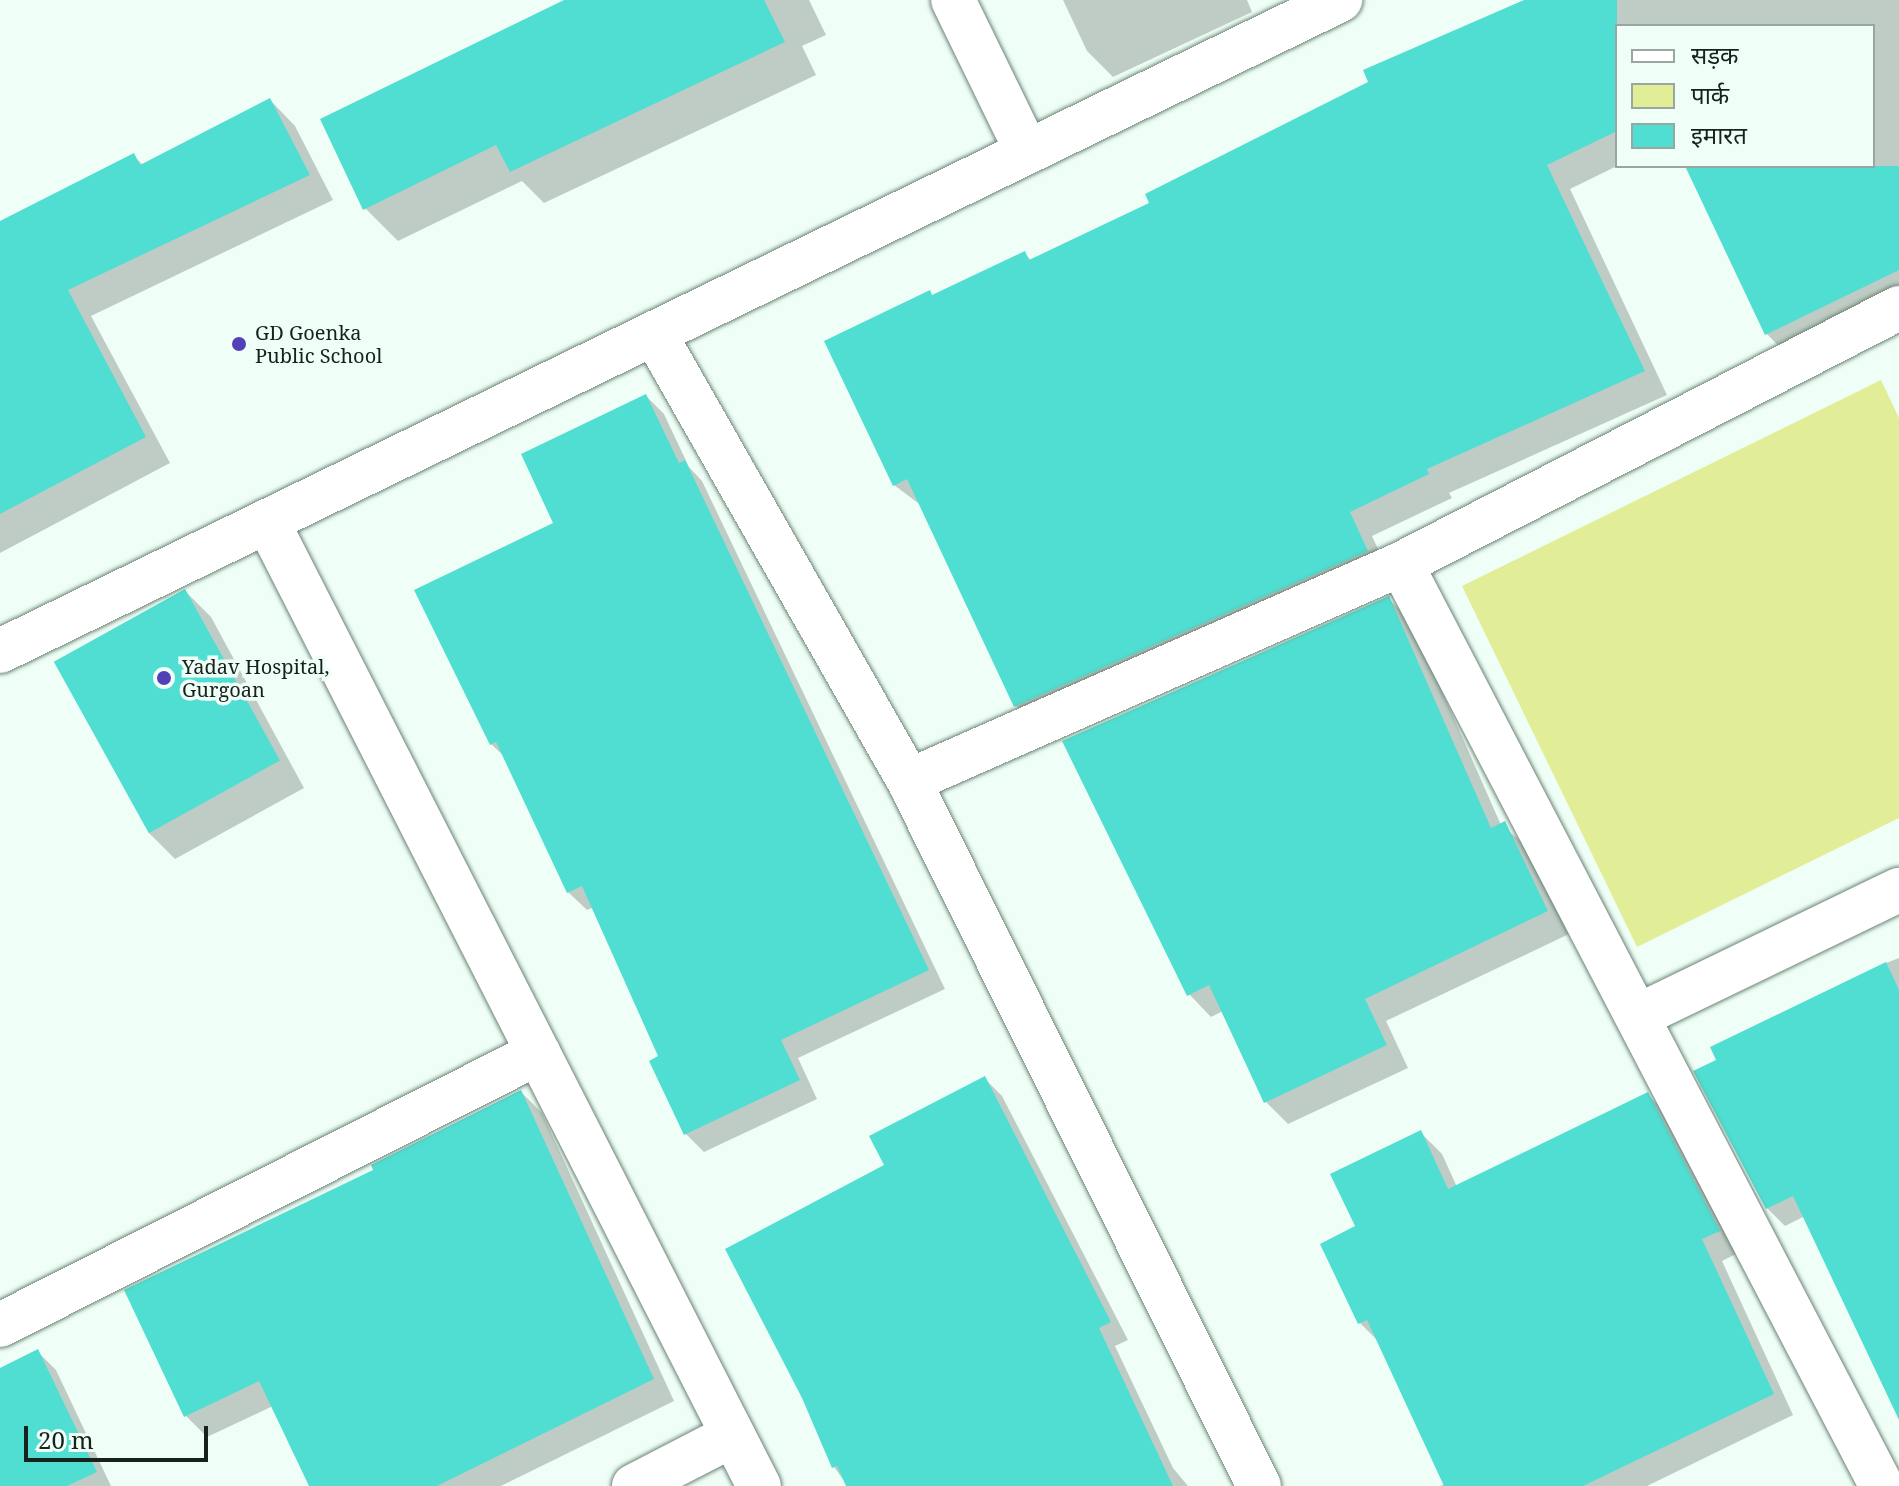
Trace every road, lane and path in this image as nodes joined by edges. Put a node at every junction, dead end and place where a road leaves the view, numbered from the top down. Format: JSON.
{"nodes":[{"id":1,"x":953,"y":0,"type":"edge"},
{"id":2,"x":1340,"y":0,"type":"edge"},
{"id":3,"x":1027,"y":152,"type":"junction"},
{"id":4,"x":1899,"y":308,"type":"edge"},
{"id":5,"x":654,"y":333,"type":"junction"},
{"id":6,"x":267,"y":521,"type":"junction"},
{"id":7,"x":1401,"y":564,"type":"junction"},
{"id":8,"x":0,"y":651,"type":"edge"},
{"id":9,"x":909,"y":781,"type":"junction"},
{"id":10,"x":1899,"y":890,"type":"edge"},
{"id":11,"x":1638,"y":1016,"type":"junction"},
{"id":12,"x":538,"y":1053,"type":"junction"},
{"id":13,"x":0,"y":1325,"type":"edge"},
{"id":14,"x":733,"y":1435,"type":"junction"},
{"id":15,"x":1882,"y":1479,"type":"edge"},
{"id":16,"x":634,"y":1486,"type":"edge"},
{"id":17,"x":759,"y":1486,"type":"edge"},
{"id":18,"x":1259,"y":1486,"type":"edge"}],
"edges":[{"from":1,"to":3,"type":"street"},
{"from":2,"to":3,"type":"street"},
{"from":3,"to":5,"type":"street"},
{"from":4,"to":7,"type":"street"},
{"from":5,"to":6,"type":"street"},
{"from":5,"to":9,"type":"street"},
{"from":6,"to":8,"type":"street"},
{"from":6,"to":12,"type":"street"},
{"from":7,"to":9,"type":"street"},
{"from":7,"to":11,"type":"street"},
{"from":9,"to":18,"type":"street"},
{"from":10,"to":11,"type":"street"},
{"from":11,"to":15,"type":"street"},
{"from":12,"to":13,"type":"street"},
{"from":12,"to":14,"type":"street"},
{"from":14,"to":16,"type":"street"},
{"from":14,"to":17,"type":"street"}]}
